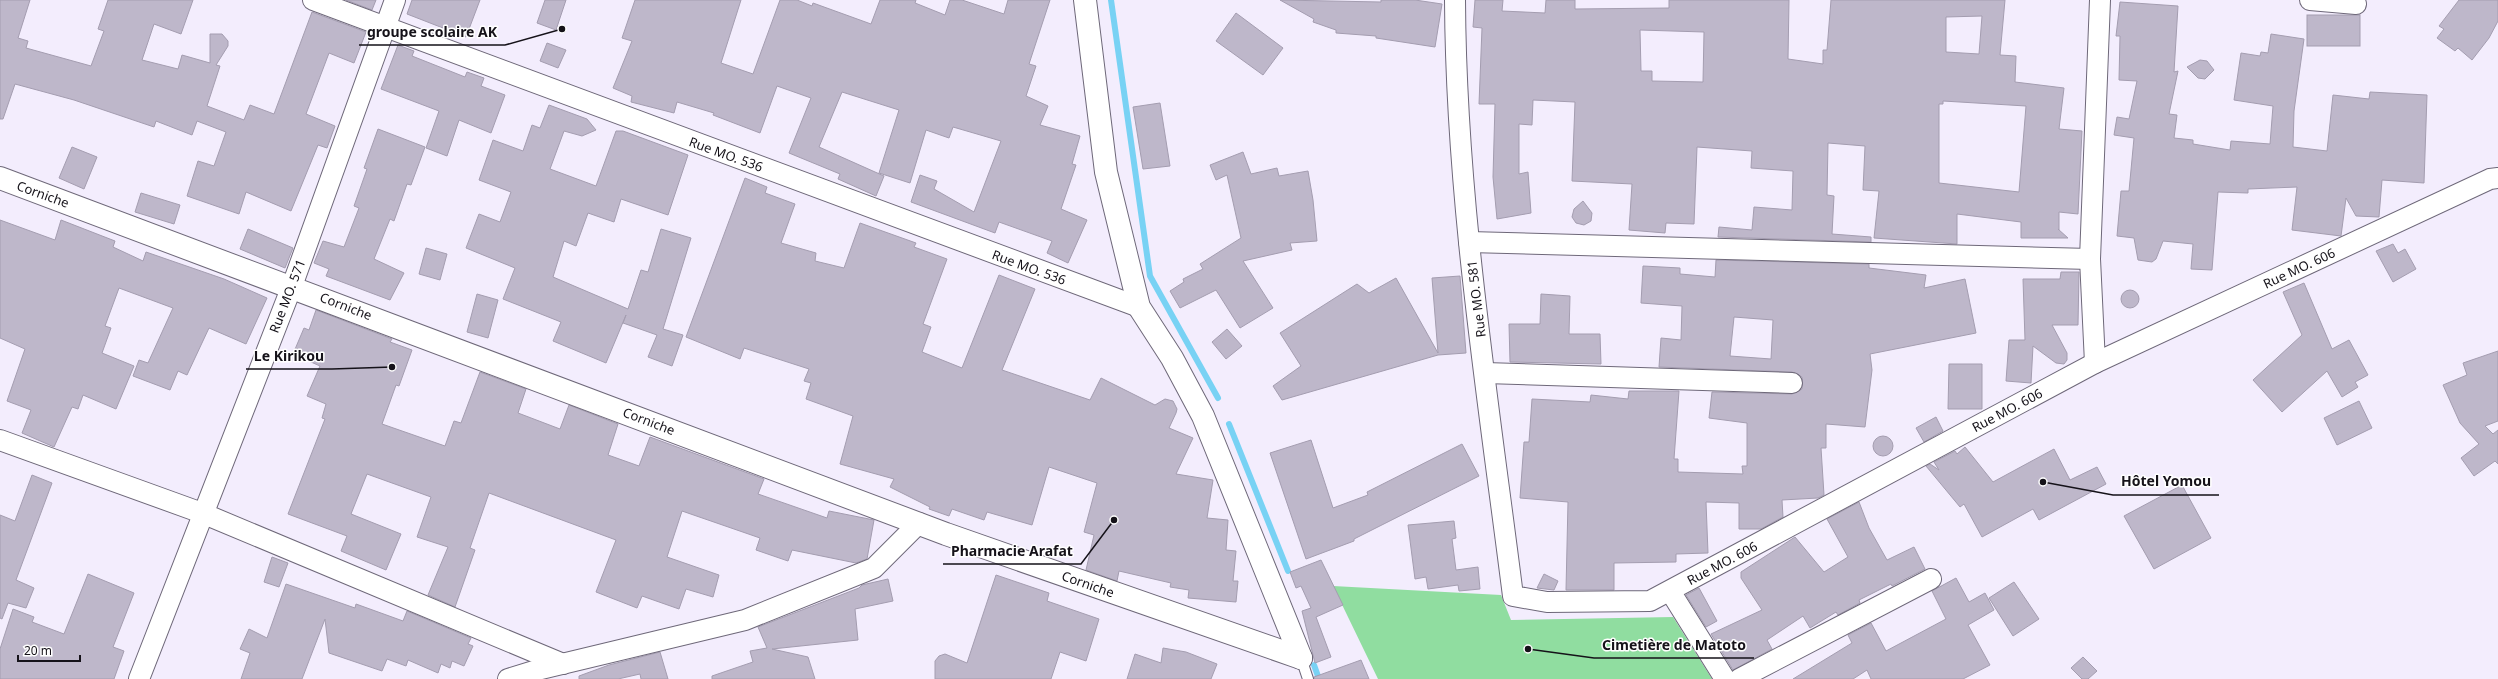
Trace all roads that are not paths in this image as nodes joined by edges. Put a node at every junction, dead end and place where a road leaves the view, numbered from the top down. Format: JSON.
{"nodes":[{"id":1,"x":313,"y":0,"type":"edge"},
{"id":2,"x":396,"y":0,"type":"edge"},
{"id":3,"x":1085,"y":0,"type":"edge"},
{"id":4,"x":1455,"y":0,"type":"edge"},
{"id":5,"x":2100,"y":0,"type":"edge"},
{"id":6,"x":2310,"y":0,"type":"edge"},
{"id":7,"x":2356,"y":4,"type":"dead end"},
{"id":8,"x":386,"y":28,"type":"junction"},
{"id":9,"x":0,"y":178,"type":"edge"},
{"id":10,"x":2498,"y":178,"type":"edge"},
{"id":11,"x":1469,"y":242,"type":"junction"},
{"id":12,"x":2090,"y":259,"type":"junction"},
{"id":13,"x":292,"y":286,"type":"junction"},
{"id":14,"x":1139,"y":308,"type":"junction"},
{"id":15,"x":2095,"y":363,"type":"junction"},
{"id":16,"x":1485,"y":373,"type":"junction"},
{"id":17,"x":1792,"y":384,"type":"dead end"},
{"id":18,"x":0,"y":440,"type":"edge"},
{"id":19,"x":202,"y":512,"type":"junction"},
{"id":20,"x":919,"y":523,"type":"junction"},
{"id":21,"x":1931,"y":579,"type":"dead end"},
{"id":22,"x":1670,"y":591,"type":"junction"},
{"id":23,"x":1512,"y":596,"type":"joint"},
{"id":24,"x":1301,"y":658,"type":"junction"},
{"id":25,"x":563,"y":664,"type":"junction"},
{"id":26,"x":138,"y":679,"type":"edge"},
{"id":27,"x":508,"y":679,"type":"edge"},
{"id":28,"x":1308,"y":679,"type":"edge"},
{"id":29,"x":1725,"y":679,"type":"edge"},
{"id":30,"x":1739,"y":679,"type":"edge"}],
"edges":[{"from":1,"to":8,"type":"street","name":"Rue MO. 536"},
{"from":2,"to":8,"type":"street","name":"Rue MO. 571"},
{"from":3,"to":14,"type":"street"},
{"from":4,"to":11,"type":"street","name":"Rue MO. 581"},
{"from":5,"to":12,"type":"street"},
{"from":6,"to":7,"type":"street"},
{"from":8,"to":13,"type":"street","name":"Rue MO. 571"},
{"from":8,"to":14,"type":"street","name":"Rue MO. 536"},
{"from":9,"to":13,"type":"street","name":"Corniche"},
{"from":10,"to":15,"type":"street","name":"Rue MO. 606"},
{"from":11,"to":12,"type":"street"},
{"from":11,"to":16,"type":"street","name":"Rue MO. 581"},
{"from":12,"to":15,"type":"street"},
{"from":13,"to":19,"type":"street","name":"Rue MO. 571"},
{"from":13,"to":20,"type":"street","name":"Corniche"},
{"from":14,"to":24,"type":"street"},
{"from":15,"to":22,"type":"street","name":"Rue MO. 606"},
{"from":16,"to":17,"type":"street"},
{"from":16,"to":23,"type":"street","name":"Rue MO. 581"},
{"from":18,"to":19,"type":"street"},
{"from":19,"to":25,"type":"street"},
{"from":19,"to":26,"type":"street","name":"Rue MO. 571"},
{"from":20,"to":24,"type":"street","name":"Corniche"},
{"from":20,"to":25,"type":"street"},
{"from":21,"to":30,"type":"street"},
{"from":22,"to":23,"type":"street","name":"Rue MO. 606"},
{"from":22,"to":29,"type":"street"},
{"from":24,"to":28,"type":"lane"},
{"from":25,"to":27,"type":"street"}]}
